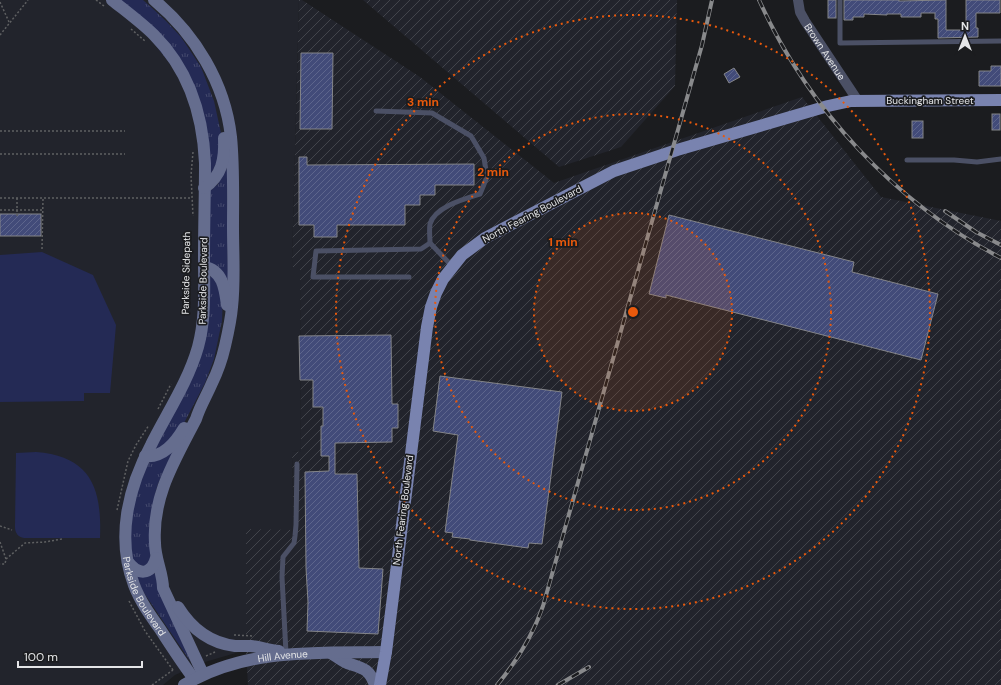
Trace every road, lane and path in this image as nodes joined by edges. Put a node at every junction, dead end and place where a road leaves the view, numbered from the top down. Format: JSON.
{"nodes":[{"id":1,"x":28,"y":0,"type":"edge"},
{"id":2,"x":96,"y":0,"type":"edge"},
{"id":3,"x":154,"y":0,"type":"edge"},
{"id":4,"x":798,"y":0,"type":"edge"},
{"id":5,"x":840,"y":0,"type":"edge"},
{"id":6,"x":0,"y":2,"type":"edge"},
{"id":7,"x":110,"y":4,"type":"edge"},
{"id":8,"x":10,"y":23,"type":"junction"},
{"id":9,"x":130,"y":29,"type":"dead end"},
{"id":10,"x":0,"y":35,"type":"edge"},
{"id":11,"x":1001,"y":42,"type":"edge"},
{"id":12,"x":148,"y":44,"type":"dead end"},
{"id":13,"x":1001,"y":100,"type":"edge"},
{"id":14,"x":858,"y":101,"type":"junction"},
{"id":15,"x":223,"y":102,"type":"junction"},
{"id":16,"x":376,"y":111,"type":"dead end"},
{"id":17,"x":0,"y":131,"type":"edge"},
{"id":18,"x":125,"y":131,"type":"dead end"},
{"id":19,"x":193,"y":147,"type":"dead end"},
{"id":20,"x":0,"y":154,"type":"edge"},
{"id":21,"x":125,"y":154,"type":"dead end"},
{"id":22,"x":1001,"y":159,"type":"edge"},
{"id":23,"x":907,"y":160,"type":"dead end"},
{"id":24,"x":204,"y":188,"type":"junction"},
{"id":25,"x":0,"y":198,"type":"edge"},
{"id":26,"x":17,"y":198,"type":"junction"},
{"id":27,"x":43,"y":198,"type":"junction"},
{"id":28,"x":193,"y":198,"type":"junction"},
{"id":29,"x":0,"y":210,"type":"edge"},
{"id":30,"x":17,"y":210,"type":"junction"},
{"id":31,"x":43,"y":210,"type":"junction"},
{"id":32,"x":17,"y":216,"type":"dead end"},
{"id":33,"x":194,"y":219,"type":"dead end"},
{"id":34,"x":430,"y":243,"type":"junction"},
{"id":35,"x":42,"y":249,"type":"dead end"},
{"id":36,"x":452,"y":266,"type":"junction"},
{"id":37,"x":204,"y":267,"type":"junction"},
{"id":38,"x":409,"y":277,"type":"dead end"},
{"id":39,"x":229,"y":326,"type":"junction"},
{"id":40,"x":172,"y":382,"type":"dead end"},
{"id":41,"x":158,"y":409,"type":"dead end"},
{"id":42,"x":199,"y":409,"type":"junction"},
{"id":43,"x":152,"y":420,"type":"dead end"},
{"id":44,"x":145,"y":456,"type":"junction"},
{"id":45,"x":297,"y":464,"type":"dead end"},
{"id":46,"x":116,"y":514,"type":"dead end"},
{"id":47,"x":0,"y":526,"type":"edge"},
{"id":48,"x":12,"y":530,"type":"dead end"},
{"id":49,"x":62,"y":539,"type":"dead end"},
{"id":50,"x":0,"y":542,"type":"edge"},
{"id":51,"x":156,"y":558,"type":"junction"},
{"id":52,"x":6,"y":559,"type":"junction"},
{"id":53,"x":128,"y":562,"type":"junction"},
{"id":54,"x":0,"y":564,"type":"edge"},
{"id":55,"x":163,"y":581,"type":"junction"},
{"id":56,"x":129,"y":600,"type":"dead end"},
{"id":57,"x":386,"y":652,"type":"junction"},
{"id":58,"x":288,"y":653,"type":"junction"},
{"id":59,"x":331,"y":653,"type":"junction"},
{"id":60,"x":194,"y":679,"type":"edge"},
{"id":61,"x":152,"y":685,"type":"edge"},
{"id":62,"x":374,"y":685,"type":"edge"},
{"id":63,"x":380,"y":685,"type":"edge"}],
"edges":[{"from":1,"to":8,"type":"path"},
{"from":2,"to":7,"type":"path"},
{"from":3,"to":15,"type":"street","name":"Parkside Boulevard"},
{"from":4,"to":14,"type":"street","name":"Brown Avenue"},
{"from":5,"to":11,"type":"lane"},
{"from":6,"to":8,"type":"path"},
{"from":7,"to":24,"type":"street","name":"Parkside Boulevard"},
{"from":8,"to":10,"type":"path"},
{"from":9,"to":12,"type":"path"},
{"from":13,"to":14,"type":"main road","name":"Buckingham Street"},
{"from":14,"to":36,"type":"main road","name":"North Fearing Boulevard"},
{"from":15,"to":24,"type":"street"},
{"from":15,"to":39,"type":"street","name":"Parkside Boulevard"},
{"from":16,"to":34,"type":"lane"},
{"from":17,"to":18,"type":"path"},
{"from":19,"to":28,"type":"path","name":"Parkside Sidepath"},
{"from":20,"to":21,"type":"path"},
{"from":22,"to":23,"type":"lane"},
{"from":24,"to":37,"type":"street","name":"Parkside Boulevard"},
{"from":25,"to":26,"type":"path"},
{"from":26,"to":27,"type":"path"},
{"from":26,"to":30,"type":"path"},
{"from":27,"to":28,"type":"path"},
{"from":27,"to":31,"type":"path"},
{"from":28,"to":33,"type":"path","name":"Parkside Sidepath"},
{"from":29,"to":30,"type":"path"},
{"from":30,"to":31,"type":"path"},
{"from":30,"to":32,"type":"path"},
{"from":31,"to":35,"type":"path"},
{"from":34,"to":36,"type":"lane"},
{"from":34,"to":38,"type":"lane"},
{"from":36,"to":57,"type":"main road","name":"North Fearing Boulevard"},
{"from":37,"to":39,"type":"street"},
{"from":37,"to":44,"type":"street","name":"Parkside Boulevard"},
{"from":39,"to":42,"type":"street","name":"Parkside Boulevard"},
{"from":40,"to":41,"type":"path"},
{"from":42,"to":44,"type":"street"},
{"from":42,"to":51,"type":"street","name":"Parkside Boulevard"},
{"from":43,"to":46,"type":"path"},
{"from":44,"to":53,"type":"street","name":"Parkside Boulevard"},
{"from":45,"to":58,"type":"lane"},
{"from":47,"to":48,"type":"path"},
{"from":49,"to":52,"type":"path"},
{"from":50,"to":52,"type":"path"},
{"from":51,"to":53,"type":"street"},
{"from":51,"to":55,"type":"street","name":"Parkside Boulevard"},
{"from":52,"to":54,"type":"path"},
{"from":53,"to":60,"type":"street","name":"Parkside Boulevard"},
{"from":55,"to":58,"type":"street"},
{"from":55,"to":60,"type":"street","name":"Parkside Boulevard"},
{"from":56,"to":61,"type":"path"},
{"from":57,"to":59,"type":"street","name":"Hill Avenue"},
{"from":57,"to":63,"type":"main road","name":"North Fearing Boulevard"},
{"from":58,"to":59,"type":"street","name":"Hill Avenue"},
{"from":58,"to":60,"type":"street","name":"Hill Avenue"},
{"from":59,"to":62,"type":"street"}]}
